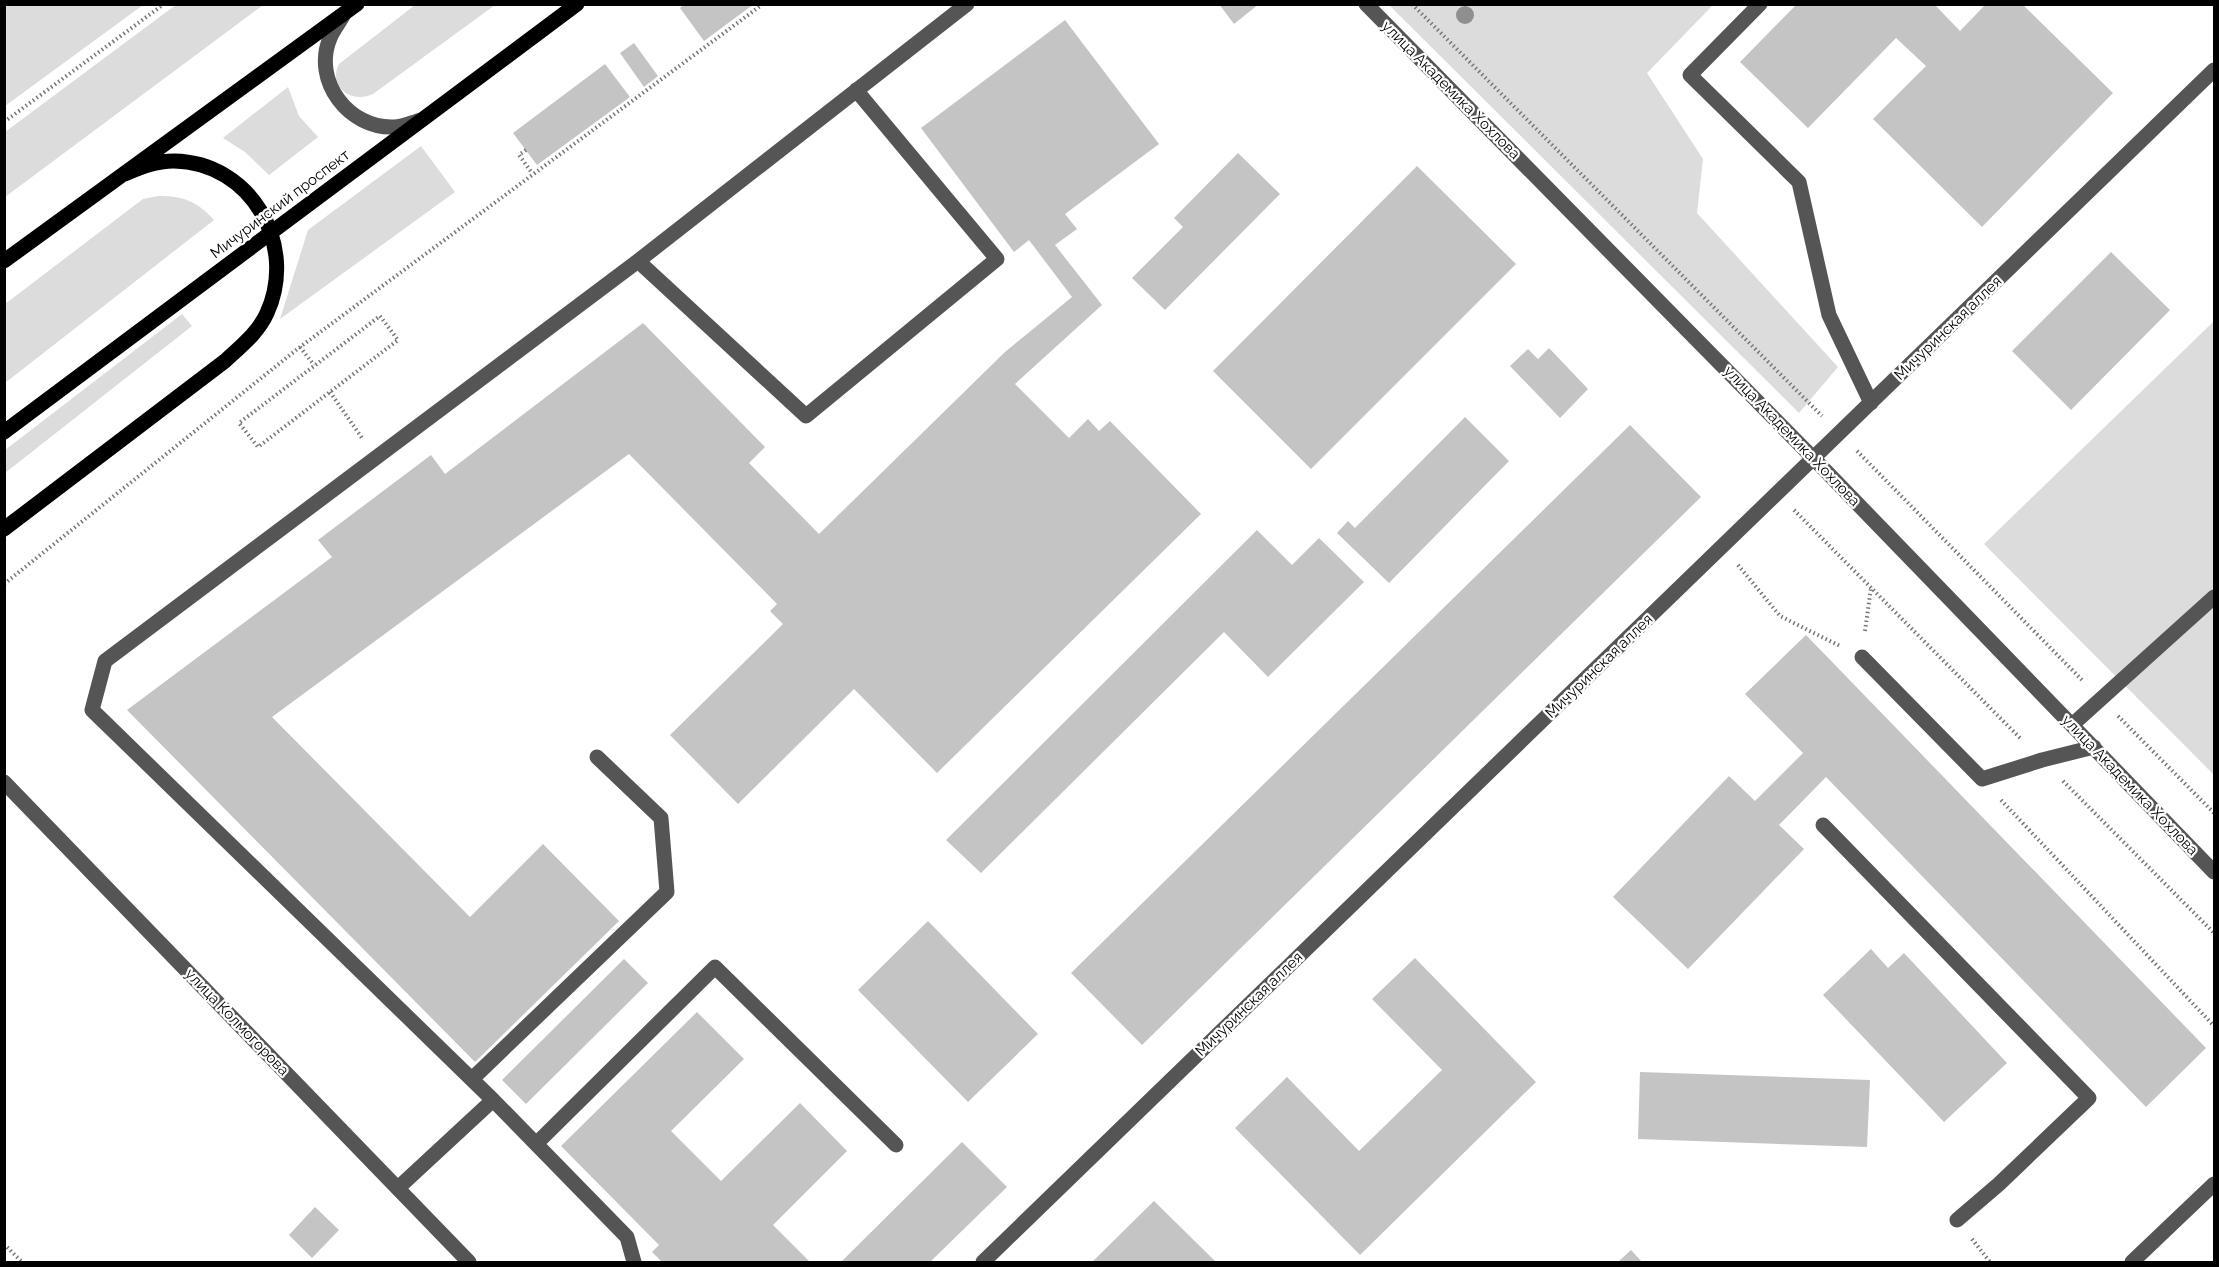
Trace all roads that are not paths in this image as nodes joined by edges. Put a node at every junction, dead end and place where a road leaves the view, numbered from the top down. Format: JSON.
{"nodes":[{"id":1,"x":357,"y":4,"type":"edge"},
{"id":2,"x":577,"y":4,"type":"edge"},
{"id":3,"x":968,"y":4,"type":"edge"},
{"id":4,"x":1366,"y":4,"type":"edge"},
{"id":5,"x":1760,"y":4,"type":"edge"},
{"id":6,"x":344,"y":14,"type":"junction"},
{"id":7,"x":2214,"y":70,"type":"edge"},
{"id":8,"x":856,"y":90,"type":"junction"},
{"id":9,"x":423,"y":119,"type":"junction"},
{"id":10,"x":125,"y":174,"type":"junction"},
{"id":11,"x":271,"y":232,"type":"junction"},
{"id":12,"x":4,"y":261,"type":"edge"},
{"id":13,"x":638,"y":261,"type":"junction"},
{"id":14,"x":1871,"y":403,"type":"junction"},
{"id":15,"x":4,"y":432,"type":"edge"},
{"id":16,"x":1814,"y":458,"type":"junction"},
{"id":17,"x":4,"y":529,"type":"edge"},
{"id":18,"x":2214,"y":597,"type":"edge"},
{"id":19,"x":1862,"y":657,"type":"road end"},
{"id":20,"x":2072,"y":724,"type":"junction"},
{"id":21,"x":2094,"y":747,"type":"junction"},
{"id":22,"x":597,"y":757,"type":"dead end"},
{"id":23,"x":4,"y":782,"type":"edge"},
{"id":24,"x":1822,"y":825,"type":"dead end"},
{"id":25,"x":2214,"y":872,"type":"edge"},
{"id":26,"x":472,"y":1079,"type":"junction"},
{"id":27,"x":493,"y":1100,"type":"junction"},
{"id":28,"x":536,"y":1144,"type":"junction"},
{"id":29,"x":896,"y":1145,"type":"dead end"},
{"id":30,"x":2214,"y":1184,"type":"edge"},
{"id":31,"x":398,"y":1188,"type":"junction"},
{"id":32,"x":1957,"y":1220,"type":"dead end"},
{"id":33,"x":470,"y":1263,"type":"edge"},
{"id":34,"x":634,"y":1263,"type":"edge"},
{"id":35,"x":983,"y":1263,"type":"edge"},
{"id":36,"x":2132,"y":1263,"type":"edge"}],
"edges":[{"from":1,"to":6,"type":"main road"},
{"from":2,"to":9,"type":"main road","name":"Мичуринский проспект"},
{"from":3,"to":8,"type":"street"},
{"from":4,"to":16,"type":"street","name":"улица Академика Хохлова"},
{"from":5,"to":14,"type":"street"},
{"from":6,"to":9,"type":"street"},
{"from":6,"to":10,"type":"main road"},
{"from":7,"to":14,"type":"street","name":"Мичуринская аллея"},
{"from":8,"to":13,"type":"street"},
{"from":8,"to":13,"type":"street"},
{"from":9,"to":11,"type":"main road","name":"Мичуринский проспект"},
{"from":10,"to":11,"type":"main road"},
{"from":10,"to":12,"type":"main road"},
{"from":11,"to":15,"type":"main road","name":"Мичуринский проспект"},
{"from":11,"to":17,"type":"main road"},
{"from":13,"to":26,"type":"street"},
{"from":14,"to":16,"type":"street","name":"Мичуринская аллея"},
{"from":16,"to":20,"type":"street","name":"улица Академика Хохлова"},
{"from":16,"to":35,"type":"street","name":"Мичуринская аллея"},
{"from":18,"to":20,"type":"street"},
{"from":19,"to":21,"type":"street"},
{"from":20,"to":21,"type":"street","name":"улица Академика Хохлова"},
{"from":21,"to":25,"type":"street","name":"улица Академика Хохлова"},
{"from":22,"to":26,"type":"street"},
{"from":23,"to":31,"type":"street","name":"улица Колмогорова"},
{"from":24,"to":32,"type":"street"},
{"from":26,"to":27,"type":"street"},
{"from":27,"to":28,"type":"street"},
{"from":27,"to":31,"type":"street"},
{"from":28,"to":29,"type":"street"},
{"from":28,"to":34,"type":"street"},
{"from":30,"to":36,"type":"street"},
{"from":31,"to":33,"type":"street","name":"улица Колмогорова"}]}
